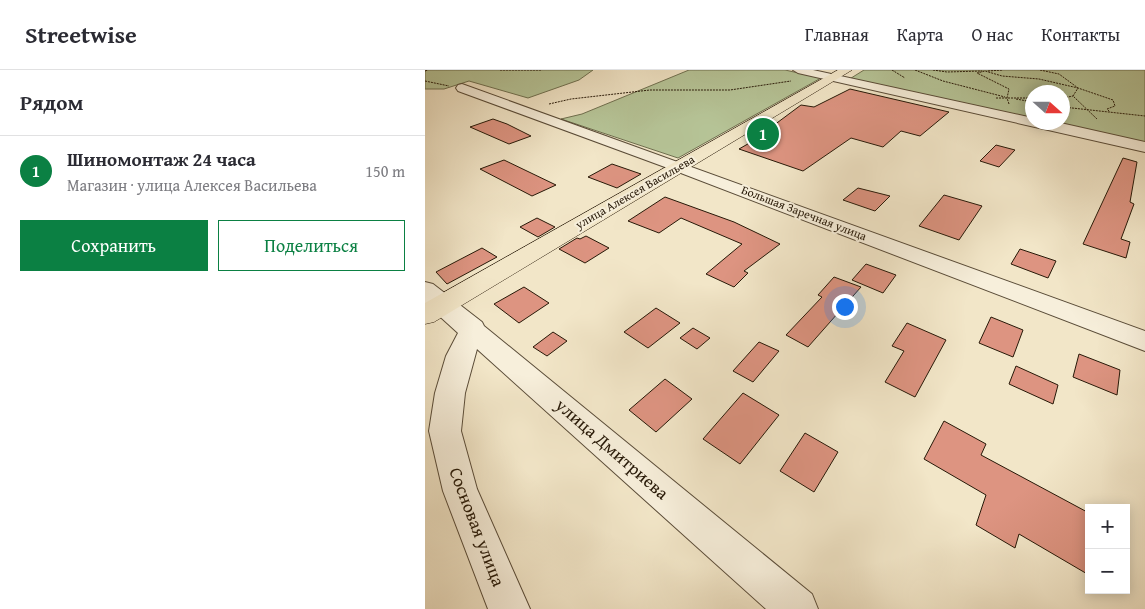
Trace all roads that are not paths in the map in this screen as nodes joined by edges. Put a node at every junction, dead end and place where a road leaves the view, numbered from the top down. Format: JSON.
{"nodes":[{"id":1,"x":798,"y":70,"type":"edge"},
{"id":2,"x":834,"y":74,"type":"edge"},
{"id":3,"x":462,"y":88,"type":"road end"},
{"id":4,"x":1025,"y":120,"type":"edge"},
{"id":5,"x":1070,"y":130,"type":"edge"},
{"id":6,"x":1145,"y":147,"type":"edge"},
{"id":7,"x":679,"y":167,"type":"junction"},
{"id":8,"x":431,"y":303,"type":"edge"},
{"id":9,"x":473,"y":329,"type":"junction"},
{"id":10,"x":1145,"y":341,"type":"edge"},
{"id":11,"x":499,"y":604,"type":"edge"},
{"id":12,"x":797,"y":609,"type":"edge"}],
"edges":[{"from":1,"to":2,"type":"street"},
{"from":2,"to":4,"type":"street"},
{"from":2,"to":7,"type":"main road","name":"улица Алексея Васильева"},
{"from":3,"to":7,"type":"street","name":"Большая Заречная улица"},
{"from":5,"to":6,"type":"street"},
{"from":7,"to":8,"type":"main road","name":"улица Алексея Васильева"},
{"from":7,"to":10,"type":"street","name":"Большая Заречная улица"},
{"from":8,"to":9,"type":"street","name":"улица Дмитриева"},
{"from":9,"to":11,"type":"street","name":"Сосновая улица"},
{"from":9,"to":12,"type":"street","name":"улица Дмитриева"}]}
